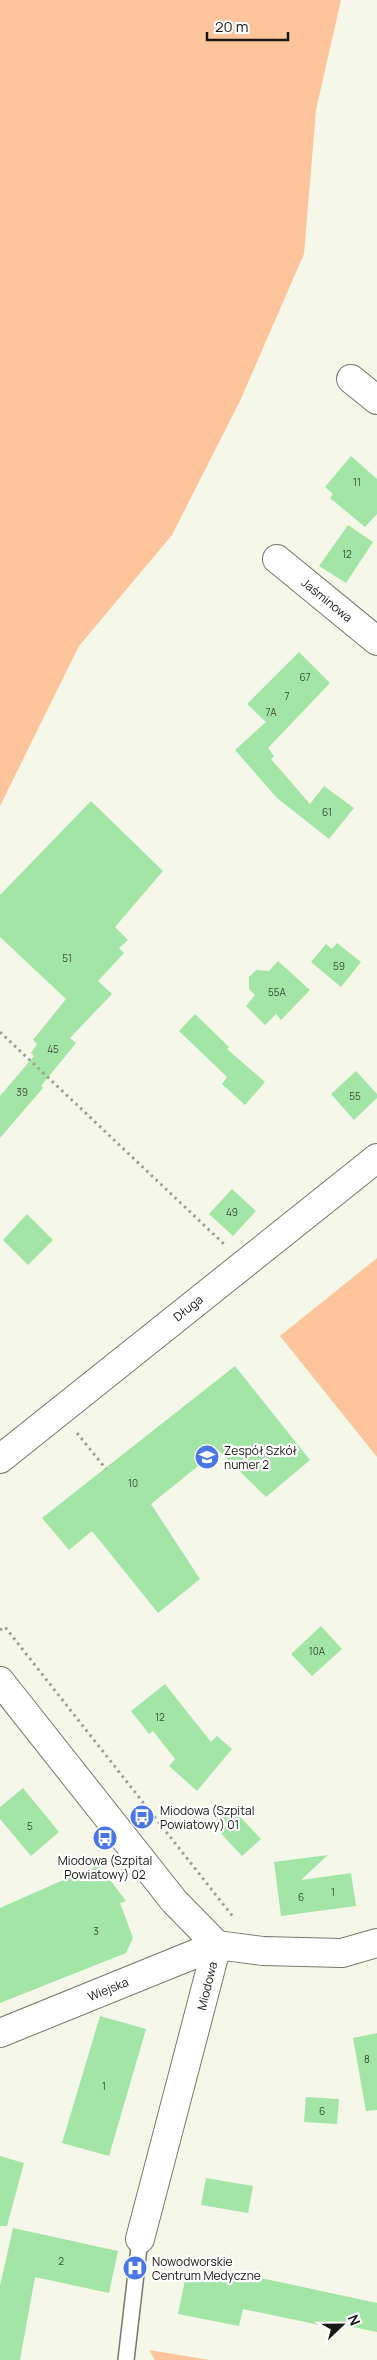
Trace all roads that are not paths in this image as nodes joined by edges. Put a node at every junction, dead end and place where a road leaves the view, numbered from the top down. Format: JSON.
{"nodes":[{"id":1,"x":352,"y":379,"type":"dead end"},
{"id":2,"x":377,"y":400,"type":"edge"},
{"id":3,"x":277,"y":559,"type":"dead end"},
{"id":4,"x":377,"y":641,"type":"edge"},
{"id":5,"x":377,"y":1158,"type":"edge"},
{"id":6,"x":0,"y":1459,"type":"edge"},
{"id":7,"x":0,"y":1681,"type":"edge"},
{"id":8,"x":377,"y":1943,"type":"edge"},
{"id":9,"x":217,"y":1945,"type":"junction"},
{"id":10,"x":0,"y":2033,"type":"edge"},
{"id":11,"x":140,"y":2239,"type":"joint"},
{"id":12,"x":126,"y":2360,"type":"edge"}],
"edges":[{"from":1,"to":2,"type":"street"},
{"from":3,"to":4,"type":"street","name":"Jaśminowa"},
{"from":5,"to":6,"type":"street","name":"Długa"},
{"from":7,"to":9,"type":"street","name":"Miodowa"},
{"from":8,"to":9,"type":"street"},
{"from":9,"to":10,"type":"street","name":"Wiejska"},
{"from":9,"to":11,"type":"street","name":"Miodowa"},
{"from":11,"to":12,"type":"lane","name":"Miodowa"}]}
